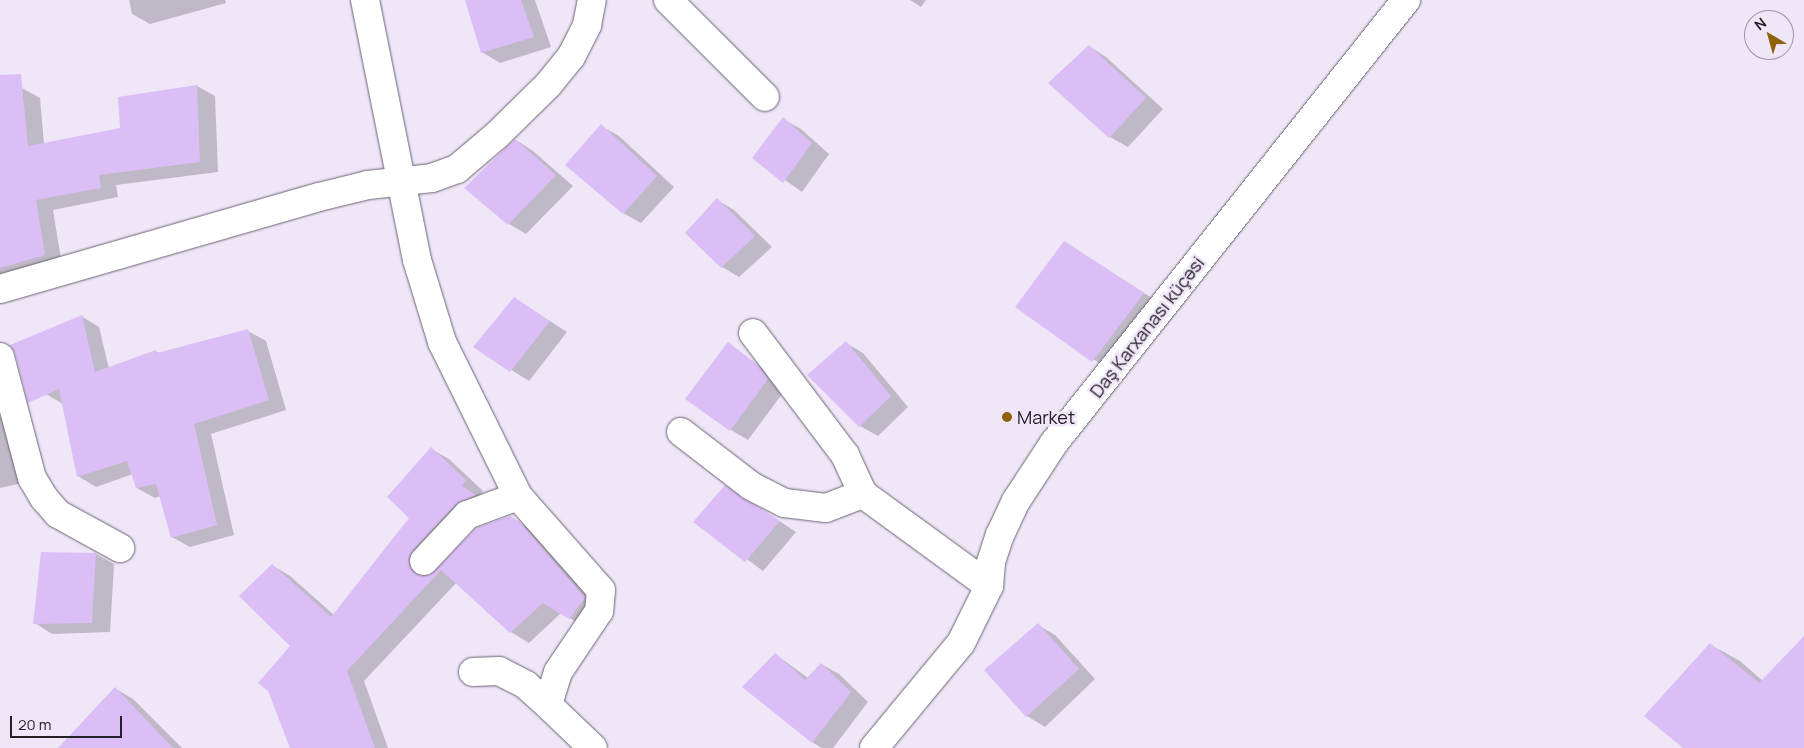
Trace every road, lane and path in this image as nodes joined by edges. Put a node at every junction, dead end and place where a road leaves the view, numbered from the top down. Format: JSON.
{"nodes":[{"id":1,"x":364,"y":0,"type":"edge"},
{"id":2,"x":592,"y":0,"type":"edge"},
{"id":3,"x":668,"y":0,"type":"edge"},
{"id":4,"x":1406,"y":0,"type":"edge"},
{"id":5,"x":765,"y":97,"type":"dead end"},
{"id":6,"x":402,"y":181,"type":"junction"},
{"id":7,"x":0,"y":289,"type":"edge"},
{"id":8,"x":753,"y":334,"type":"dead end"},
{"id":9,"x":0,"y":357,"type":"edge"},
{"id":10,"x":682,"y":432,"type":"dead end"},
{"id":11,"x":863,"y":494,"type":"junction"},
{"id":12,"x":518,"y":496,"type":"junction"},
{"id":13,"x":120,"y":548,"type":"dead end"},
{"id":14,"x":424,"y":560,"type":"dead end"},
{"id":15,"x":989,"y":586,"type":"junction"},
{"id":16,"x":473,"y":672,"type":"dead end"},
{"id":17,"x":548,"y":705,"type":"junction"},
{"id":18,"x":593,"y":748,"type":"edge"},
{"id":19,"x":874,"y":748,"type":"edge"}],
"edges":[{"from":1,"to":6,"type":"street"},
{"from":2,"to":6,"type":"street"},
{"from":3,"to":5,"type":"street"},
{"from":4,"to":15,"type":"street","name":"Daş Karxanası küçəsi"},
{"from":6,"to":7,"type":"street"},
{"from":6,"to":12,"type":"street"},
{"from":8,"to":11,"type":"street"},
{"from":9,"to":13,"type":"street"},
{"from":10,"to":11,"type":"street"},
{"from":11,"to":15,"type":"street"},
{"from":12,"to":14,"type":"street"},
{"from":12,"to":17,"type":"street"},
{"from":15,"to":19,"type":"street","name":"Daş Karxanası küçəsi"},
{"from":16,"to":17,"type":"street"},
{"from":17,"to":18,"type":"street"}]}
